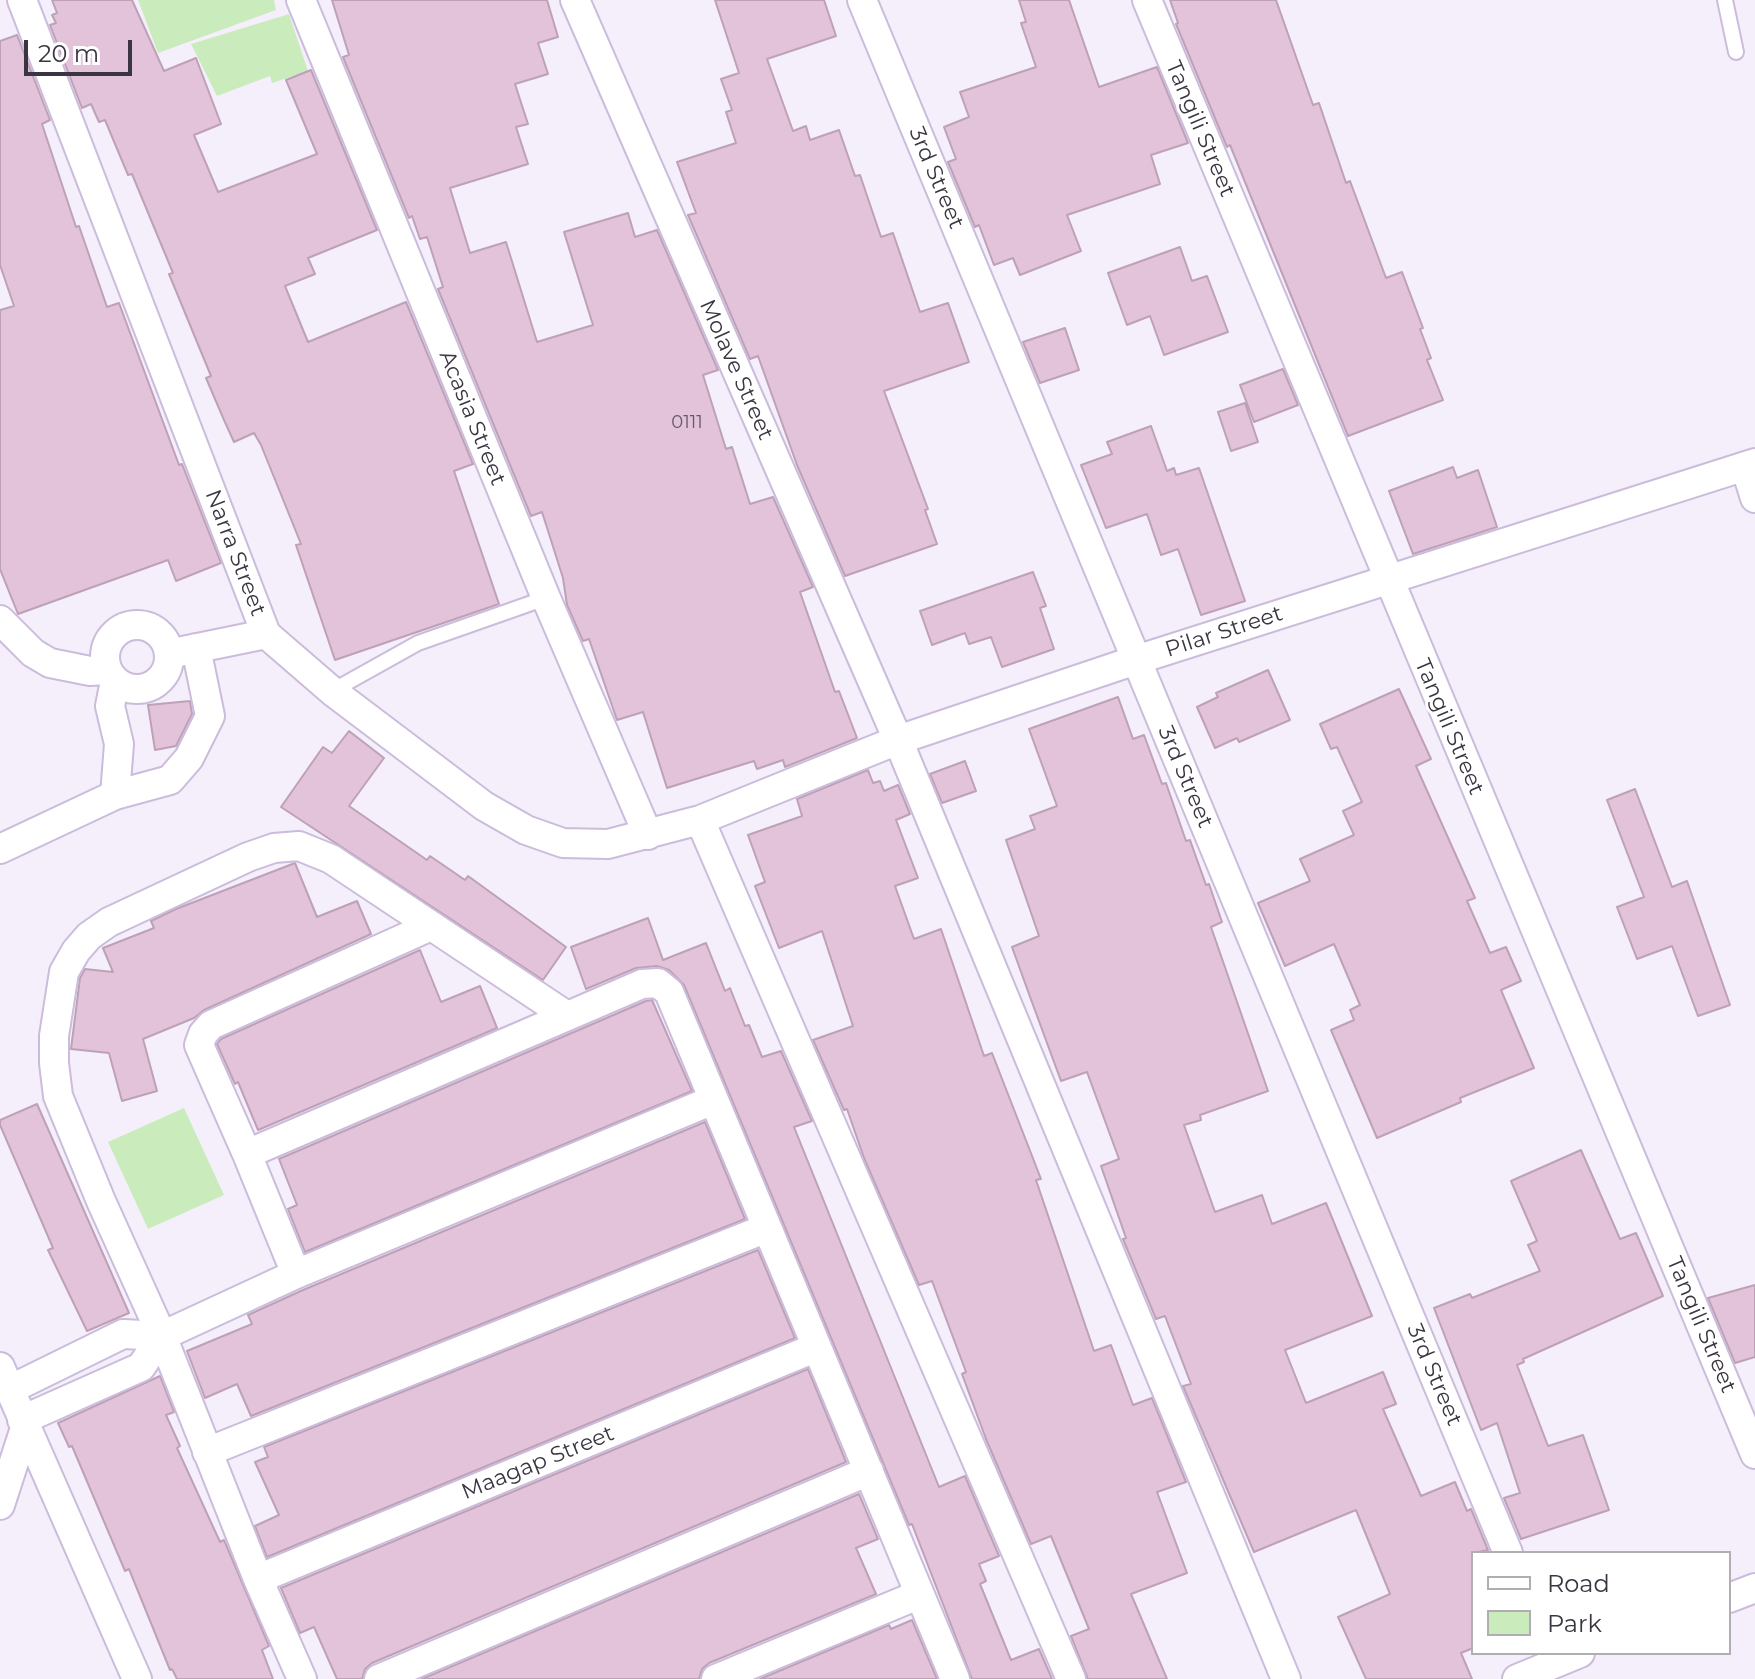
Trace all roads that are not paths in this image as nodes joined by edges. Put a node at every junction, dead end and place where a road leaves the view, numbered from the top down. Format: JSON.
{"nodes":[{"id":1,"x":22,"y":0,"type":"edge"},
{"id":2,"x":301,"y":0,"type":"edge"},
{"id":3,"x":575,"y":0,"type":"edge"},
{"id":4,"x":862,"y":0,"type":"edge"},
{"id":5,"x":1147,"y":0,"type":"edge"},
{"id":6,"x":1725,"y":0,"type":"edge"},
{"id":7,"x":1736,"y":52,"type":"dead end"},
{"id":8,"x":1750,"y":465,"type":"edge"},
{"id":9,"x":1755,"y":498,"type":"edge"},
{"id":10,"x":1388,"y":581,"type":"junction"},
{"id":11,"x":546,"y":598,"type":"junction"},
{"id":12,"x":0,"y":620,"type":"edge"},
{"id":13,"x":266,"y":634,"type":"junction"},
{"id":14,"x":183,"y":651,"type":"junction"},
{"id":15,"x":1136,"y":660,"type":"junction"},
{"id":16,"x":111,"y":676,"type":"junction"},
{"id":17,"x":332,"y":691,"type":"junction"},
{"id":18,"x":898,"y":740,"type":"junction"},
{"id":19,"x":115,"y":795,"type":"junction"},
{"id":20,"x":700,"y":820,"type":"junction"},
{"id":21,"x":648,"y":835,"type":"junction"},
{"id":22,"x":0,"y":849,"type":"edge"},
{"id":23,"x":431,"y":926,"type":"junction"},
{"id":24,"x":567,"y":1016,"type":"junction"},
{"id":25,"x":713,"y":1100,"type":"junction"},
{"id":26,"x":247,"y":1154,"type":"junction"},
{"id":27,"x":767,"y":1228,"type":"junction"},
{"id":28,"x":296,"y":1274,"type":"junction"},
{"id":29,"x":162,"y":1336,"type":"junction"},
{"id":30,"x":817,"y":1347,"type":"junction"},
{"id":31,"x":14,"y":1405,"type":"edge"},
{"id":32,"x":207,"y":1452,"type":"junction"},
{"id":33,"x":1755,"y":1454,"type":"edge"},
{"id":34,"x":869,"y":1471,"type":"junction"},
{"id":35,"x":0,"y":1505,"type":"edge"},
{"id":36,"x":1507,"y":1551,"type":"edge"},
{"id":37,"x":258,"y":1579,"type":"junction"},
{"id":38,"x":1755,"y":1588,"type":"edge"},
{"id":39,"x":918,"y":1595,"type":"junction"},
{"id":40,"x":1731,"y":1597,"type":"edge"},
{"id":41,"x":1561,"y":1662,"type":"edge"},
{"id":42,"x":137,"y":1679,"type":"edge"},
{"id":43,"x":302,"y":1679,"type":"edge"},
{"id":44,"x":379,"y":1679,"type":"edge"},
{"id":45,"x":716,"y":1679,"type":"edge"},
{"id":46,"x":955,"y":1679,"type":"edge"},
{"id":47,"x":1071,"y":1679,"type":"edge"},
{"id":48,"x":1286,"y":1679,"type":"edge"},
{"id":49,"x":1517,"y":1679,"type":"edge"}],
"edges":[{"from":1,"to":13,"type":"street","name":"Narra Street"},
{"from":2,"to":11,"type":"street","name":"Acasia Street"},
{"from":3,"to":18,"type":"street","name":"Molave Street"},
{"from":4,"to":15,"type":"street","name":"3rd Street"},
{"from":5,"to":10,"type":"street","name":"Tangili Street"},
{"from":6,"to":7,"type":"lane"},
{"from":8,"to":9,"type":"street"},
{"from":8,"to":10,"type":"street","name":"Pilar Street"},
{"from":10,"to":15,"type":"street","name":"Pilar Street"},
{"from":10,"to":33,"type":"street","name":"Tangili Street"},
{"from":11,"to":17,"type":"lane"},
{"from":11,"to":21,"type":"street","name":"Acasia Street"},
{"from":12,"to":16,"type":"street"},
{"from":13,"to":14,"type":"street"},
{"from":13,"to":17,"type":"street","name":"Narra Street"},
{"from":14,"to":16,"type":"street"},
{"from":14,"to":16,"type":"street"},
{"from":14,"to":19,"type":"street"},
{"from":15,"to":18,"type":"street","name":"Pilar Street"},
{"from":15,"to":36,"type":"street","name":"3rd Street"},
{"from":16,"to":19,"type":"street"},
{"from":17,"to":21,"type":"street","name":"Narra Street"},
{"from":18,"to":20,"type":"street","name":"Pilar Street"},
{"from":18,"to":48,"type":"street","name":"Molave Street"},
{"from":19,"to":22,"type":"street"},
{"from":20,"to":21,"type":"street","name":"Narra Street"},
{"from":20,"to":47,"type":"street"},
{"from":23,"to":24,"type":"street"},
{"from":23,"to":26,"type":"street"},
{"from":23,"to":29,"type":"street"},
{"from":24,"to":25,"type":"street"},
{"from":24,"to":26,"type":"street"},
{"from":25,"to":27,"type":"street"},
{"from":25,"to":28,"type":"street"},
{"from":26,"to":28,"type":"street"},
{"from":27,"to":30,"type":"street"},
{"from":27,"to":32,"type":"street"},
{"from":28,"to":29,"type":"street"},
{"from":29,"to":31,"type":"street"},
{"from":29,"to":32,"type":"street"},
{"from":30,"to":34,"type":"street"},
{"from":30,"to":37,"type":"street","name":"Maagap Street"},
{"from":31,"to":35,"type":"street"},
{"from":31,"to":42,"type":"street"},
{"from":32,"to":37,"type":"street"},
{"from":34,"to":39,"type":"street"},
{"from":34,"to":44,"type":"street"},
{"from":37,"to":43,"type":"street"},
{"from":38,"to":40,"type":"street"},
{"from":39,"to":45,"type":"street"},
{"from":39,"to":46,"type":"street"},
{"from":41,"to":49,"type":"street"}]}
